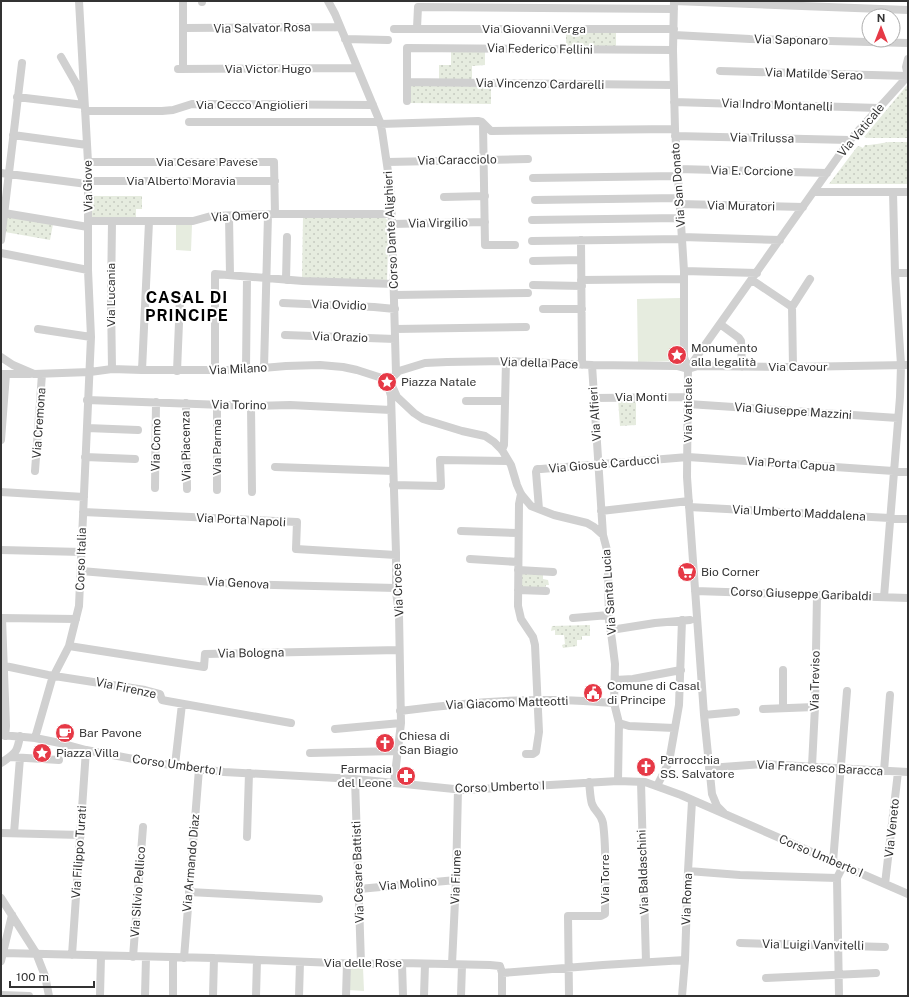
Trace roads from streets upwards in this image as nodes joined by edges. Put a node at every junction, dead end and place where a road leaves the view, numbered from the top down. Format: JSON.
{"nodes":[{"id":1,"x":80,"y":1,"type":"edge"},
{"id":2,"x":184,"y":1,"type":"edge"},
{"id":3,"x":328,"y":1,"type":"edge"},
{"id":4,"x":674,"y":4,"type":"edge"},
{"id":5,"x":908,"y":10,"type":"edge"},
{"id":6,"x":340,"y":27,"type":"junction"},
{"id":7,"x":184,"y":28,"type":"junction"},
{"id":8,"x":417,"y":28,"type":"junction"},
{"id":9,"x":394,"y":29,"type":"dead end"},
{"id":10,"x":674,"y":32,"type":"junction"},
{"id":11,"x":345,"y":39,"type":"junction"},
{"id":12,"x":388,"y":40,"type":"dead end"},
{"id":13,"x":908,"y":43,"type":"edge"},
{"id":14,"x":673,"y":50,"type":"junction"},
{"id":15,"x":61,"y":57,"type":"dead end"},
{"id":16,"x":908,"y":60,"type":"edge"},
{"id":17,"x":22,"y":63,"type":"dead end"},
{"id":18,"x":357,"y":68,"type":"junction"},
{"id":19,"x":720,"y":71,"type":"dead end"},
{"id":20,"x":908,"y":76,"type":"edge"},
{"id":21,"x":407,"y":82,"type":"junction"},
{"id":22,"x":674,"y":85,"type":"junction"},
{"id":23,"x":17,"y":97,"type":"junction"},
{"id":24,"x":407,"y":101,"type":"dead end"},
{"id":25,"x":674,"y":102,"type":"junction"},
{"id":26,"x":372,"y":105,"type":"junction"},
{"id":27,"x":85,"y":108,"type":"junction"},
{"id":28,"x":879,"y":108,"type":"junction"},
{"id":29,"x":189,"y":122,"type":"dead end"},
{"id":30,"x":380,"y":123,"type":"junction"},
{"id":31,"x":484,"y":124,"type":"junction"},
{"id":32,"x":675,"y":133,"type":"junction"},
{"id":33,"x":13,"y":135,"type":"junction"},
{"id":34,"x":850,"y":140,"type":"junction"},
{"id":35,"x":87,"y":145,"type":"junction"},
{"id":36,"x":528,"y":159,"type":"dead end"},
{"id":37,"x":484,"y":160,"type":"junction"},
{"id":38,"x":88,"y":162,"type":"junction"},
{"id":39,"x":387,"y":162,"type":"junction"},
{"id":40,"x":678,"y":173,"type":"junction"},
{"id":41,"x":828,"y":173,"type":"junction"},
{"id":42,"x":5,"y":174,"type":"edge"},
{"id":43,"x":533,"y":178,"type":"dead end"},
{"id":44,"x":275,"y":181,"type":"junction"},
{"id":45,"x":87,"y":182,"type":"junction"},
{"id":46,"x":814,"y":192,"type":"junction"},
{"id":47,"x":893,"y":192,"type":"junction"},
{"id":48,"x":908,"y":192,"type":"edge"},
{"id":49,"x":485,"y":196,"type":"junction"},
{"id":50,"x":444,"y":198,"type":"dead end"},
{"id":51,"x":535,"y":200,"type":"dead end"},
{"id":52,"x":679,"y":201,"type":"junction"},
{"id":53,"x":803,"y":207,"type":"junction"},
{"id":54,"x":4,"y":213,"type":"junction"},
{"id":55,"x":391,"y":214,"type":"junction"},
{"id":56,"x":271,"y":215,"type":"junction"},
{"id":57,"x":229,"y":216,"type":"junction"},
{"id":58,"x":680,"y":218,"type":"junction"},
{"id":59,"x":532,"y":220,"type":"dead end"},
{"id":60,"x":112,"y":221,"type":"junction"},
{"id":61,"x":149,"y":222,"type":"junction"},
{"id":62,"x":485,"y":222,"type":"junction"},
{"id":63,"x":88,"y":224,"type":"junction"},
{"id":64,"x":391,"y":224,"type":"junction"},
{"id":65,"x":287,"y":238,"type":"dead end"},
{"id":66,"x":682,"y":238,"type":"junction"},
{"id":67,"x":1,"y":240,"type":"edge"},
{"id":68,"x":532,"y":240,"type":"dead end"},
{"id":69,"x":581,"y":240,"type":"junction"},
{"id":70,"x":780,"y":240,"type":"junction"},
{"id":71,"x":515,"y":244,"type":"dead end"},
{"id":72,"x":1,"y":253,"type":"edge"},
{"id":73,"x":581,"y":260,"type":"junction"},
{"id":74,"x":533,"y":261,"type":"dead end"},
{"id":75,"x":88,"y":270,"type":"junction"},
{"id":76,"x":896,"y":273,"type":"junction"},
{"id":77,"x":908,"y":273,"type":"edge"},
{"id":78,"x":230,"y":275,"type":"junction"},
{"id":79,"x":684,"y":275,"type":"junction"},
{"id":80,"x":755,"y":276,"type":"junction"},
{"id":81,"x":247,"y":277,"type":"junction"},
{"id":82,"x":267,"y":278,"type":"junction"},
{"id":83,"x":810,"y":279,"type":"dead end"},
{"id":84,"x":286,"y":280,"type":"junction"},
{"id":85,"x":582,"y":283,"type":"junction"},
{"id":86,"x":394,"y":284,"type":"junction"},
{"id":87,"x":533,"y":285,"type":"dead end"},
{"id":88,"x":528,"y":293,"type":"dead end"},
{"id":89,"x":395,"y":295,"type":"junction"},
{"id":90,"x":180,"y":298,"type":"dead end"},
{"id":91,"x":283,"y":303,"type":"dead end"},
{"id":92,"x":792,"y":307,"type":"junction"},
{"id":93,"x":395,"y":309,"type":"junction"},
{"id":94,"x":543,"y":309,"type":"dead end"},
{"id":95,"x":582,"y":309,"type":"junction"},
{"id":96,"x":720,"y":324,"type":"junction"},
{"id":97,"x":526,"y":327,"type":"dead end"},
{"id":98,"x":38,"y":328,"type":"dead end"},
{"id":99,"x":395,"y":329,"type":"junction"},
{"id":100,"x":285,"y":335,"type":"dead end"},
{"id":101,"x":91,"y":337,"type":"junction"},
{"id":102,"x":395,"y":339,"type":"junction"},
{"id":103,"x":1,"y":357,"type":"edge"},
{"id":104,"x":506,"y":361,"type":"junction"},
{"id":105,"x":582,"y":365,"type":"junction"},
{"id":106,"x":592,"y":365,"type":"junction"},
{"id":107,"x":904,"y":365,"type":"edge"},
{"id":108,"x":742,"y":367,"type":"junction"},
{"id":109,"x":792,"y":367,"type":"junction"},
{"id":110,"x":264,"y":368,"type":"junction"},
{"id":111,"x":112,"y":369,"type":"junction"},
{"id":112,"x":246,"y":369,"type":"junction"},
{"id":113,"x":688,"y":369,"type":"junction"},
{"id":114,"x":142,"y":370,"type":"junction"},
{"id":115,"x":215,"y":370,"type":"junction"},
{"id":116,"x":177,"y":371,"type":"junction"},
{"id":117,"x":90,"y":372,"type":"junction"},
{"id":118,"x":3,"y":374,"type":"edge"},
{"id":119,"x":38,"y":374,"type":"junction"},
{"id":120,"x":391,"y":380,"type":"junction"},
{"id":121,"x":594,"y":398,"type":"junction"},
{"id":122,"x":904,"y":398,"type":"edge"},
{"id":123,"x":87,"y":400,"type":"junction"},
{"id":124,"x":466,"y":401,"type":"dead end"},
{"id":125,"x":688,"y":401,"type":"junction"},
{"id":126,"x":156,"y":402,"type":"junction"},
{"id":127,"x":505,"y":402,"type":"junction"},
{"id":128,"x":186,"y":403,"type":"junction"},
{"id":129,"x":217,"y":404,"type":"junction"},
{"id":130,"x":251,"y":406,"type":"junction"},
{"id":131,"x":391,"y":410,"type":"junction"},
{"id":132,"x":898,"y":418,"type":"junction"},
{"id":133,"x":87,"y":428,"type":"junction"},
{"id":134,"x":138,"y":430,"type":"dead end"},
{"id":135,"x":1,"y":440,"type":"edge"},
{"id":136,"x":502,"y":450,"type":"junction"},
{"id":137,"x":85,"y":457,"type":"junction"},
{"id":138,"x":688,"y":457,"type":"junction"},
{"id":139,"x":136,"y":459,"type":"dead end"},
{"id":140,"x":508,"y":461,"type":"junction"},
{"id":141,"x":599,"y":464,"type":"junction"},
{"id":142,"x":276,"y":467,"type":"dead end"},
{"id":143,"x":393,"y":471,"type":"junction"},
{"id":144,"x":895,"y":471,"type":"junction"},
{"id":145,"x":35,"y":472,"type":"dead end"},
{"id":146,"x":908,"y":472,"type":"edge"},
{"id":147,"x":394,"y":485,"type":"junction"},
{"id":148,"x":156,"y":488,"type":"dead end"},
{"id":149,"x":187,"y":489,"type":"dead end"},
{"id":150,"x":218,"y":490,"type":"dead end"},
{"id":151,"x":1,"y":492,"type":"edge"},
{"id":152,"x":252,"y":492,"type":"dead end"},
{"id":153,"x":522,"y":494,"type":"junction"},
{"id":154,"x":84,"y":497,"type":"junction"},
{"id":155,"x":689,"y":504,"type":"junction"},
{"id":156,"x":539,"y":509,"type":"junction"},
{"id":157,"x":601,"y":511,"type":"junction"},
{"id":158,"x":83,"y":512,"type":"junction"},
{"id":159,"x":892,"y":518,"type":"junction"},
{"id":160,"x":908,"y":519,"type":"edge"},
{"id":161,"x":461,"y":531,"type":"dead end"},
{"id":162,"x":518,"y":533,"type":"junction"},
{"id":163,"x":603,"y":535,"type":"junction"},
{"id":164,"x":1,"y":550,"type":"edge"},
{"id":165,"x":82,"y":552,"type":"junction"},
{"id":166,"x":396,"y":555,"type":"junction"},
{"id":167,"x":470,"y":560,"type":"dead end"},
{"id":168,"x":518,"y":566,"type":"junction"},
{"id":169,"x":81,"y":571,"type":"junction"},
{"id":170,"x":553,"y":572,"type":"dead end"},
{"id":171,"x":396,"y":588,"type":"junction"},
{"id":172,"x":518,"y":590,"type":"junction"},
{"id":173,"x":694,"y":591,"type":"junction"},
{"id":174,"x":546,"y":592,"type":"dead end"},
{"id":175,"x":817,"y":595,"type":"junction"},
{"id":176,"x":884,"y":597,"type":"junction"},
{"id":177,"x":908,"y":598,"type":"edge"},
{"id":178,"x":609,"y":615,"type":"junction"},
{"id":179,"x":2,"y":618,"type":"edge"},
{"id":180,"x":573,"y":618,"type":"dead end"},
{"id":181,"x":76,"y":619,"type":"junction"},
{"id":182,"x":611,"y":630,"type":"junction"},
{"id":183,"x":69,"y":646,"type":"junction"},
{"id":184,"x":399,"y":650,"type":"junction"},
{"id":185,"x":5,"y":666,"type":"junction"},
{"id":186,"x":681,"y":670,"type":"junction"},
{"id":187,"x":783,"y":670,"type":"dead end"},
{"id":188,"x":54,"y":675,"type":"junction"},
{"id":189,"x":615,"y":680,"type":"junction"},
{"id":190,"x":847,"y":691,"type":"dead end"},
{"id":191,"x":890,"y":695,"type":"dead end"},
{"id":192,"x":537,"y":700,"type":"junction"},
{"id":193,"x":614,"y":703,"type":"junction"},
{"id":194,"x":182,"y":704,"type":"junction"},
{"id":195,"x":815,"y":707,"type":"junction"},
{"id":196,"x":783,"y":708,"type":"junction"},
{"id":197,"x":763,"y":709,"type":"dead end"},
{"id":198,"x":400,"y":711,"type":"junction"},
{"id":199,"x":736,"y":712,"type":"dead end"},
{"id":200,"x":704,"y":715,"type":"junction"},
{"id":201,"x":291,"y":723,"type":"dead end"},
{"id":202,"x":401,"y":723,"type":"junction"},
{"id":203,"x":619,"y":723,"type":"junction"},
{"id":204,"x":674,"y":728,"type":"junction"},
{"id":205,"x":335,"y":729,"type":"dead end"},
{"id":206,"x":3,"y":735,"type":"edge"},
{"id":207,"x":20,"y":736,"type":"junction"},
{"id":208,"x":35,"y":738,"type":"junction"},
{"id":209,"x":86,"y":750,"type":"junction"},
{"id":210,"x":397,"y":751,"type":"junction"},
{"id":211,"x":310,"y":753,"type":"dead end"},
{"id":212,"x":526,"y":754,"type":"dead end"},
{"id":213,"x":10,"y":757,"type":"junction"},
{"id":214,"x":20,"y":758,"type":"junction"},
{"id":215,"x":59,"y":760,"type":"dead end"},
{"id":216,"x":1,"y":763,"type":"edge"},
{"id":217,"x":175,"y":765,"type":"junction"},
{"id":218,"x":812,"y":766,"type":"junction"},
{"id":219,"x":709,"y":768,"type":"junction"},
{"id":220,"x":840,"y":768,"type":"junction"},
{"id":221,"x":199,"y":769,"type":"junction"},
{"id":222,"x":884,"y":771,"type":"junction"},
{"id":223,"x":898,"y":772,"type":"junction"},
{"id":224,"x":908,"y":772,"type":"edge"},
{"id":225,"x":248,"y":773,"type":"junction"},
{"id":226,"x":354,"y":779,"type":"junction"},
{"id":227,"x":618,"y":781,"type":"junction"},
{"id":228,"x":589,"y":782,"type":"junction"},
{"id":229,"x":640,"y":782,"type":"junction"},
{"id":230,"x":394,"y":783,"type":"junction"},
{"id":231,"x":657,"y":786,"type":"junction"},
{"id":232,"x":458,"y":789,"type":"junction"},
{"id":233,"x":694,"y":802,"type":"junction"},
{"id":234,"x":750,"y":826,"type":"junction"},
{"id":235,"x":143,"y":827,"type":"dead end"},
{"id":236,"x":1,"y":833,"type":"edge"},
{"id":237,"x":14,"y":833,"type":"junction"},
{"id":238,"x":81,"y":835,"type":"junction"},
{"id":239,"x":247,"y":837,"type":"dead end"},
{"id":240,"x":833,"y":862,"type":"junction"},
{"id":241,"x":843,"y":866,"type":"junction"},
{"id":242,"x":688,"y":871,"type":"junction"},
{"id":243,"x":837,"y":878,"type":"junction"},
{"id":244,"x":456,"y":880,"type":"junction"},
{"id":245,"x":885,"y":884,"type":"junction"},
{"id":246,"x":359,"y":888,"type":"junction"},
{"id":247,"x":189,"y":892,"type":"junction"},
{"id":248,"x":908,"y":894,"type":"edge"},
{"id":249,"x":1,"y":898,"type":"edge"},
{"id":250,"x":319,"y":899,"type":"dead end"},
{"id":251,"x":12,"y":915,"type":"junction"},
{"id":252,"x":740,"y":943,"type":"dead end"},
{"id":253,"x":839,"y":945,"type":"junction"},
{"id":254,"x":885,"y":946,"type":"dead end"},
{"id":255,"x":36,"y":953,"type":"junction"},
{"id":256,"x":72,"y":955,"type":"junction"},
{"id":257,"x":102,"y":956,"type":"junction"},
{"id":258,"x":2,"y":957,"type":"edge"},
{"id":259,"x":133,"y":957,"type":"junction"},
{"id":260,"x":146,"y":957,"type":"junction"},
{"id":261,"x":173,"y":958,"type":"junction"},
{"id":262,"x":184,"y":958,"type":"junction"},
{"id":263,"x":214,"y":958,"type":"junction"},
{"id":264,"x":257,"y":960,"type":"junction"},
{"id":265,"x":686,"y":960,"type":"junction"},
{"id":266,"x":300,"y":962,"type":"junction"},
{"id":267,"x":646,"y":962,"type":"junction"},
{"id":268,"x":347,"y":963,"type":"junction"},
{"id":269,"x":402,"y":963,"type":"junction"},
{"id":270,"x":362,"y":964,"type":"junction"},
{"id":271,"x":425,"y":964,"type":"junction"},
{"id":272,"x":452,"y":964,"type":"junction"},
{"id":273,"x":462,"y":965,"type":"junction"},
{"id":274,"x":569,"y":968,"type":"junction"},
{"id":275,"x":502,"y":973,"type":"junction"},
{"id":276,"x":876,"y":973,"type":"dead end"},
{"id":277,"x":838,"y":974,"type":"junction"},
{"id":278,"x":766,"y":978,"type":"dead end"},
{"id":279,"x":1,"y":996,"type":"edge"},
{"id":280,"x":29,"y":996,"type":"edge"},
{"id":281,"x":49,"y":996,"type":"edge"},
{"id":282,"x":100,"y":996,"type":"edge"},
{"id":283,"x":144,"y":996,"type":"edge"},
{"id":284,"x":173,"y":996,"type":"edge"},
{"id":285,"x":213,"y":996,"type":"edge"},
{"id":286,"x":256,"y":996,"type":"edge"},
{"id":287,"x":299,"y":996,"type":"edge"},
{"id":288,"x":346,"y":996,"type":"edge"},
{"id":289,"x":402,"y":996,"type":"edge"},
{"id":290,"x":424,"y":996,"type":"edge"},
{"id":291,"x":461,"y":996,"type":"edge"},
{"id":292,"x":502,"y":996,"type":"edge"},
{"id":293,"x":568,"y":996,"type":"edge"},
{"id":294,"x":682,"y":996,"type":"edge"},
{"id":295,"x":839,"y":996,"type":"edge"}],
"edges":[{"from":1,"to":27,"type":"street","name":"Via Giove"},
{"from":2,"to":7,"type":"street"},
{"from":3,"to":6,"type":"street","name":"Corso Dante Alighieri"},
{"from":4,"to":5,"type":"street"},
{"from":4,"to":8,"type":"street"},
{"from":4,"to":10,"type":"street","name":"Via San Donato"},
{"from":6,"to":7,"type":"street","name":"Via Salvator Rosa"},
{"from":6,"to":11,"type":"street","name":"Corso Dante Alighieri"},
{"from":7,"to":18,"type":"street","name":"Via Victor Hugo"},
{"from":8,"to":9,"type":"street","name":"Via Giovanni Verga"},
{"from":8,"to":10,"type":"street","name":"Via Giovanni Verga"},
{"from":10,"to":13,"type":"street","name":"Via Saponaro"},
{"from":10,"to":14,"type":"street","name":"Via San Donato"},
{"from":11,"to":12,"type":"street"},
{"from":11,"to":18,"type":"street","name":"Corso Dante Alighieri"},
{"from":14,"to":21,"type":"street","name":"Via Federico Fellini"},
{"from":14,"to":22,"type":"street","name":"Via San Donato"},
{"from":15,"to":27,"type":"street"},
{"from":16,"to":20,"type":"street"},
{"from":17,"to":23,"type":"street"},
{"from":18,"to":26,"type":"street","name":"Corso Dante Alighieri"},
{"from":19,"to":20,"type":"street","name":"Via Matilde Serao"},
{"from":20,"to":28,"type":"street","name":"Via Vaticale"},
{"from":21,"to":22,"type":"street","name":"Via Vincenzo Cardarelli"},
{"from":21,"to":24,"type":"street"},
{"from":22,"to":25,"type":"street","name":"Via San Donato"},
{"from":23,"to":27,"type":"street","name":"Via Cecco Angiolieri"},
{"from":23,"to":33,"type":"street"},
{"from":25,"to":28,"type":"street","name":"Via Indro Montanelli"},
{"from":25,"to":32,"type":"street","name":"Via San Donato"},
{"from":26,"to":27,"type":"street","name":"Via Cecco Angiolieri"},
{"from":26,"to":30,"type":"street","name":"Corso Dante Alighieri"},
{"from":27,"to":35,"type":"street","name":"Via Giove"},
{"from":28,"to":34,"type":"street","name":"Via Vaticale"},
{"from":29,"to":30,"type":"street","name":"Via Trilussa"},
{"from":30,"to":31,"type":"street","name":"Via Trilussa"},
{"from":30,"to":39,"type":"street","name":"Corso Dante Alighieri"},
{"from":31,"to":32,"type":"street","name":"Via Trilussa"},
{"from":31,"to":37,"type":"street"},
{"from":32,"to":34,"type":"street","name":"Via Trilussa"},
{"from":32,"to":40,"type":"street","name":"Via San Donato"},
{"from":33,"to":35,"type":"street"},
{"from":33,"to":42,"type":"street"},
{"from":34,"to":41,"type":"street","name":"Via Vaticale"},
{"from":35,"to":38,"type":"street","name":"Via Giove"},
{"from":36,"to":37,"type":"street","name":"Via Caracciolo"},
{"from":37,"to":39,"type":"street","name":"Via Caracciolo"},
{"from":37,"to":49,"type":"street"},
{"from":38,"to":44,"type":"street","name":"Via Cesare Pavese"},
{"from":38,"to":45,"type":"street","name":"Via Giove"},
{"from":39,"to":55,"type":"street","name":"Corso Dante Alighieri"},
{"from":40,"to":41,"type":"street","name":"Via E. Corcione"},
{"from":40,"to":43,"type":"street","name":"Via E. Corcione"},
{"from":40,"to":52,"type":"street","name":"Via San Donato"},
{"from":41,"to":46,"type":"street","name":"Via Vaticale"},
{"from":42,"to":45,"type":"street","name":"Via Alberto Moravia"},
{"from":42,"to":54,"type":"street"},
{"from":44,"to":45,"type":"street","name":"Via Alberto Moravia"},
{"from":44,"to":56,"type":"street","name":"Via Cesare Pavese"},
{"from":45,"to":63,"type":"street","name":"Via Giove"},
{"from":46,"to":47,"type":"street"},
{"from":46,"to":53,"type":"street","name":"Via Vaticale"},
{"from":47,"to":48,"type":"street"},
{"from":47,"to":76,"type":"street"},
{"from":49,"to":50,"type":"street"},
{"from":49,"to":62,"type":"street"},
{"from":51,"to":52,"type":"street","name":"Via Muratori"},
{"from":52,"to":53,"type":"street","name":"Via Muratori"},
{"from":52,"to":58,"type":"street","name":"Via San Donato"},
{"from":53,"to":70,"type":"street","name":"Via Vaticale"},
{"from":54,"to":63,"type":"street","name":"Via Omero"},
{"from":54,"to":67,"type":"street"},
{"from":55,"to":56,"type":"street","name":"Via Omero"},
{"from":55,"to":64,"type":"street","name":"Corso Dante Alighieri"},
{"from":56,"to":57,"type":"street","name":"Via Omero"},
{"from":56,"to":82,"type":"street","name":"Via Cesare Pavese"},
{"from":57,"to":61,"type":"street","name":"Via Omero"},
{"from":57,"to":78,"type":"street"},
{"from":58,"to":59,"type":"street"},
{"from":58,"to":66,"type":"street","name":"Via San Donato"},
{"from":60,"to":61,"type":"street","name":"Via Omero"},
{"from":60,"to":63,"type":"street","name":"Via Omero"},
{"from":60,"to":111,"type":"street","name":"Via Lucania"},
{"from":61,"to":114,"type":"street"},
{"from":62,"to":64,"type":"street","name":"Via Virgilio"},
{"from":62,"to":71,"type":"street"},
{"from":63,"to":75,"type":"street","name":"Via Giove"},
{"from":64,"to":86,"type":"street","name":"Corso Dante Alighieri"},
{"from":65,"to":84,"type":"street"},
{"from":66,"to":69,"type":"street"},
{"from":66,"to":70,"type":"street"},
{"from":66,"to":79,"type":"street","name":"Via San Donato"},
{"from":68,"to":69,"type":"street"},
{"from":69,"to":73,"type":"street"},
{"from":70,"to":80,"type":"street","name":"Via Vaticale"},
{"from":72,"to":75,"type":"street"},
{"from":73,"to":74,"type":"street"},
{"from":73,"to":85,"type":"street"},
{"from":75,"to":101,"type":"street","name":"Via Giove"},
{"from":76,"to":77,"type":"street"},
{"from":76,"to":107,"type":"street"},
{"from":78,"to":81,"type":"street"},
{"from":78,"to":115,"type":"street"},
{"from":79,"to":80,"type":"street"},
{"from":79,"to":85,"type":"street"},
{"from":79,"to":113,"type":"street","name":"Via San Donato"},
{"from":80,"to":92,"type":"street"},
{"from":80,"to":96,"type":"street","name":"Via Vaticale"},
{"from":81,"to":82,"type":"street"},
{"from":81,"to":112,"type":"street"},
{"from":82,"to":84,"type":"street"},
{"from":82,"to":110,"type":"street","name":"Via Cesare Pavese"},
{"from":83,"to":92,"type":"street"},
{"from":84,"to":86,"type":"street"},
{"from":85,"to":87,"type":"street"},
{"from":85,"to":95,"type":"street"},
{"from":86,"to":89,"type":"street","name":"Corso Dante Alighieri"},
{"from":88,"to":89,"type":"street"},
{"from":89,"to":93,"type":"street","name":"Corso Dante Alighieri"},
{"from":90,"to":116,"type":"street"},
{"from":91,"to":93,"type":"street","name":"Via Ovidio"},
{"from":92,"to":109,"type":"street"},
{"from":93,"to":99,"type":"street","name":"Corso Dante Alighieri"},
{"from":94,"to":95,"type":"street"},
{"from":95,"to":105,"type":"street"},
{"from":96,"to":108,"type":"street"},
{"from":96,"to":113,"type":"street","name":"Via Vaticale"},
{"from":97,"to":99,"type":"street"},
{"from":98,"to":101,"type":"street"},
{"from":99,"to":102,"type":"street","name":"Corso Dante Alighieri"},
{"from":100,"to":102,"type":"street","name":"Via Orazio"},
{"from":101,"to":117,"type":"street","name":"Via Giove"},
{"from":102,"to":120,"type":"street","name":"Corso Dante Alighieri"},
{"from":103,"to":119,"type":"street"},
{"from":104,"to":105,"type":"street","name":"Via della Pace"},
{"from":104,"to":120,"type":"street","name":"Via della Pace"},
{"from":104,"to":127,"type":"street"},
{"from":105,"to":106,"type":"street","name":"Via della Pace"},
{"from":106,"to":113,"type":"street","name":"Via della Pace"},
{"from":106,"to":121,"type":"street","name":"Via Alfieri"},
{"from":107,"to":109,"type":"street","name":"Via Cavour"},
{"from":107,"to":122,"type":"street"},
{"from":108,"to":109,"type":"street","name":"Via Cavour"},
{"from":108,"to":113,"type":"street","name":"Via Cavour"},
{"from":110,"to":112,"type":"street","name":"Via Milano"},
{"from":110,"to":120,"type":"street","name":"Via Milano"},
{"from":111,"to":114,"type":"street","name":"Via Milano"},
{"from":111,"to":117,"type":"street","name":"Via Milano"},
{"from":112,"to":115,"type":"street","name":"Via Milano"},
{"from":113,"to":125,"type":"street","name":"Via Vaticale"},
{"from":114,"to":116,"type":"street","name":"Via Milano"},
{"from":115,"to":116,"type":"street","name":"Via Milano"},
{"from":117,"to":119,"type":"street","name":"Via Milano"},
{"from":117,"to":123,"type":"street","name":"Corso Italia"},
{"from":118,"to":119,"type":"street","name":"Via Milano"},
{"from":118,"to":135,"type":"street"},
{"from":119,"to":145,"type":"street","name":"Via Cremona"},
{"from":120,"to":131,"type":"street","name":"Via Croce"},
{"from":120,"to":136,"type":"street","name":"Via Santa Lucia"},
{"from":121,"to":125,"type":"street","name":"Via Monti"},
{"from":121,"to":141,"type":"street","name":"Via Alfieri"},
{"from":122,"to":132,"type":"street"},
{"from":123,"to":126,"type":"street","name":"Via Torino"},
{"from":123,"to":133,"type":"street","name":"Corso Italia"},
{"from":124,"to":127,"type":"street"},
{"from":125,"to":132,"type":"street","name":"Via Giuseppe Mazzini"},
{"from":125,"to":138,"type":"street","name":"Via Vaticale"},
{"from":126,"to":128,"type":"street","name":"Via Torino"},
{"from":126,"to":148,"type":"street","name":"Via Como"},
{"from":127,"to":136,"type":"street"},
{"from":128,"to":129,"type":"street","name":"Via Torino"},
{"from":128,"to":149,"type":"street","name":"Via Piacenza"},
{"from":129,"to":130,"type":"street","name":"Via Torino"},
{"from":129,"to":150,"type":"street","name":"Via Parma"},
{"from":130,"to":131,"type":"street","name":"Via Torino"},
{"from":130,"to":152,"type":"street"},
{"from":131,"to":143,"type":"street","name":"Via Croce"},
{"from":132,"to":144,"type":"street"},
{"from":133,"to":134,"type":"street"},
{"from":133,"to":137,"type":"street","name":"Corso Italia"},
{"from":136,"to":140,"type":"street","name":"Via Santa Lucia"},
{"from":137,"to":139,"type":"street"},
{"from":137,"to":154,"type":"street","name":"Corso Italia"},
{"from":138,"to":141,"type":"street","name":"Via Giosuè Carducci"},
{"from":138,"to":144,"type":"street","name":"Via Porta Capua"},
{"from":138,"to":155,"type":"street","name":"Via Vaticale"},
{"from":140,"to":147,"type":"street"},
{"from":140,"to":153,"type":"street","name":"Via Santa Lucia"},
{"from":141,"to":156,"type":"street","name":"Via Giosuè Carducci"},
{"from":141,"to":157,"type":"street","name":"Via Alfieri"},
{"from":142,"to":143,"type":"street"},
{"from":143,"to":147,"type":"street","name":"Via Croce"},
{"from":144,"to":146,"type":"street","name":"Via Porta Capua"},
{"from":144,"to":159,"type":"street"},
{"from":147,"to":166,"type":"street","name":"Via Croce"},
{"from":151,"to":154,"type":"street"},
{"from":153,"to":156,"type":"street","name":"Via Santa Lucia"},
{"from":153,"to":162,"type":"street"},
{"from":154,"to":158,"type":"street","name":"Corso Italia"},
{"from":155,"to":157,"type":"street","name":"Via Umberto Maddalena"},
{"from":155,"to":159,"type":"street","name":"Via Umberto Maddalena"},
{"from":155,"to":173,"type":"street","name":"Via Vaticale"},
{"from":156,"to":163,"type":"street","name":"Via Santa Lucia"},
{"from":157,"to":163,"type":"street","name":"Via Alfieri"},
{"from":158,"to":165,"type":"street","name":"Corso Italia"},
{"from":158,"to":166,"type":"street","name":"Via Porta Napoli"},
{"from":159,"to":160,"type":"street","name":"Via Umberto Maddalena"},
{"from":159,"to":176,"type":"street"},
{"from":161,"to":162,"type":"street"},
{"from":162,"to":168,"type":"street"},
{"from":163,"to":178,"type":"street","name":"Via Santa Lucia"},
{"from":164,"to":165,"type":"street"},
{"from":165,"to":169,"type":"street","name":"Corso Italia"},
{"from":166,"to":171,"type":"street","name":"Via Croce"},
{"from":167,"to":168,"type":"street"},
{"from":168,"to":170,"type":"street"},
{"from":168,"to":172,"type":"street"},
{"from":169,"to":171,"type":"street","name":"Via Genova"},
{"from":169,"to":181,"type":"street","name":"Corso Italia"},
{"from":171,"to":184,"type":"street","name":"Via Croce"},
{"from":172,"to":174,"type":"street"},
{"from":172,"to":192,"type":"street"},
{"from":173,"to":175,"type":"street","name":"Corso Giuseppe Garibaldi"},
{"from":173,"to":200,"type":"street","name":"Via Vaticale"},
{"from":175,"to":176,"type":"street","name":"Corso Giuseppe Garibaldi"},
{"from":175,"to":195,"type":"street","name":"Via Treviso"},
{"from":176,"to":177,"type":"street","name":"Corso Giuseppe Garibaldi"},
{"from":178,"to":180,"type":"street"},
{"from":178,"to":182,"type":"street","name":"Via Santa Lucia"},
{"from":179,"to":181,"type":"street"},
{"from":179,"to":185,"type":"street"},
{"from":181,"to":183,"type":"street","name":"Corso Italia"},
{"from":182,"to":186,"type":"street"},
{"from":182,"to":189,"type":"street","name":"Via Santa Lucia"},
{"from":183,"to":184,"type":"street","name":"Via Bologna"},
{"from":183,"to":188,"type":"street","name":"Corso Italia"},
{"from":184,"to":198,"type":"street","name":"Via Croce"},
{"from":185,"to":188,"type":"street","name":"Via Firenze"},
{"from":185,"to":206,"type":"street"},
{"from":186,"to":189,"type":"street"},
{"from":186,"to":204,"type":"street"},
{"from":187,"to":196,"type":"street"},
{"from":188,"to":194,"type":"street","name":"Via Firenze"},
{"from":188,"to":208,"type":"street","name":"Corso Italia"},
{"from":189,"to":193,"type":"street","name":"Via Santa Lucia"},
{"from":190,"to":220,"type":"street"},
{"from":191,"to":222,"type":"street"},
{"from":192,"to":193,"type":"street","name":"Via Giacomo Matteotti"},
{"from":192,"to":198,"type":"street","name":"Via Giacomo Matteotti"},
{"from":192,"to":212,"type":"street"},
{"from":193,"to":203,"type":"street","name":"Via Santa Lucia"},
{"from":194,"to":201,"type":"street","name":"Via Firenze"},
{"from":194,"to":217,"type":"street"},
{"from":195,"to":196,"type":"street"},
{"from":195,"to":218,"type":"street","name":"Via Treviso"},
{"from":196,"to":197,"type":"street"},
{"from":198,"to":202,"type":"street","name":"Via Croce"},
{"from":199,"to":200,"type":"street"},
{"from":200,"to":219,"type":"street","name":"Via Vaticale"},
{"from":202,"to":205,"type":"street"},
{"from":202,"to":210,"type":"street","name":"Via Croce"},
{"from":203,"to":204,"type":"street"},
{"from":203,"to":227,"type":"street","name":"Via Santa Lucia"},
{"from":204,"to":231,"type":"street"},
{"from":206,"to":207,"type":"street","name":"Corso Umberto I"},
{"from":207,"to":208,"type":"street","name":"Corso Umberto I"},
{"from":207,"to":213,"type":"street"},
{"from":208,"to":209,"type":"street","name":"Corso Umberto I"},
{"from":209,"to":217,"type":"street","name":"Corso Umberto I"},
{"from":209,"to":238,"type":"street","name":"Via Filippo Turati"},
{"from":210,"to":211,"type":"street"},
{"from":210,"to":230,"type":"street","name":"Via Croce"},
{"from":213,"to":214,"type":"street"},
{"from":213,"to":216,"type":"street"},
{"from":214,"to":215,"type":"street"},
{"from":214,"to":237,"type":"street"},
{"from":217,"to":221,"type":"street","name":"Corso Umberto I"},
{"from":218,"to":219,"type":"street","name":"Via Francesco Baracca"},
{"from":218,"to":220,"type":"street","name":"Via Francesco Baracca"},
{"from":219,"to":233,"type":"street","name":"Via Vaticale"},
{"from":219,"to":234,"type":"street","name":"Via Vaticale"},
{"from":220,"to":222,"type":"street","name":"Via Francesco Baracca"},
{"from":220,"to":240,"type":"street"},
{"from":221,"to":225,"type":"street","name":"Corso Umberto I"},
{"from":221,"to":247,"type":"street","name":"Via Armando Diaz"},
{"from":222,"to":223,"type":"street","name":"Via Francesco Baracca"},
{"from":223,"to":224,"type":"street","name":"Via Francesco Baracca"},
{"from":223,"to":245,"type":"street","name":"Via Veneto"},
{"from":225,"to":226,"type":"street","name":"Corso Umberto I"},
{"from":225,"to":239,"type":"street"},
{"from":226,"to":230,"type":"street","name":"Corso Umberto I"},
{"from":226,"to":246,"type":"street","name":"Via Cesare Battisti"},
{"from":227,"to":228,"type":"street","name":"Corso Umberto I"},
{"from":227,"to":229,"type":"street","name":"Corso Umberto I"},
{"from":228,"to":232,"type":"street","name":"Corso Umberto I"},
{"from":228,"to":274,"type":"street","name":"Via Torre"},
{"from":229,"to":231,"type":"street","name":"Corso Umberto I"},
{"from":229,"to":267,"type":"street","name":"Via Baldaschini"},
{"from":230,"to":232,"type":"street","name":"Corso Umberto I"},
{"from":231,"to":233,"type":"street","name":"Corso Umberto I"},
{"from":232,"to":244,"type":"street","name":"Via Fiume"},
{"from":233,"to":234,"type":"street","name":"Corso Umberto I"},
{"from":233,"to":242,"type":"street","name":"Via Roma"},
{"from":234,"to":240,"type":"street","name":"Corso Umberto I"},
{"from":235,"to":259,"type":"street","name":"Via Silvio Pellico"},
{"from":236,"to":237,"type":"street"},
{"from":237,"to":238,"type":"street"},
{"from":238,"to":256,"type":"street","name":"Via Filippo Turati"},
{"from":240,"to":241,"type":"street","name":"Corso Umberto I"},
{"from":241,"to":243,"type":"street"},
{"from":241,"to":245,"type":"street","name":"Corso Umberto I"},
{"from":242,"to":243,"type":"street"},
{"from":242,"to":265,"type":"street","name":"Via Roma"},
{"from":243,"to":253,"type":"street"},
{"from":244,"to":246,"type":"street","name":"Via Molino"},
{"from":244,"to":272,"type":"street","name":"Via Fiume"},
{"from":245,"to":248,"type":"street","name":"Corso Umberto I"},
{"from":246,"to":270,"type":"street","name":"Via Cesare Battisti"},
{"from":247,"to":250,"type":"street"},
{"from":247,"to":262,"type":"street","name":"Via Armando Diaz"},
{"from":249,"to":251,"type":"street"},
{"from":251,"to":255,"type":"street"},
{"from":251,"to":258,"type":"street"},
{"from":252,"to":253,"type":"street","name":"Via Luigi Vanvitelli"},
{"from":253,"to":254,"type":"street","name":"Via Luigi Vanvitelli"},
{"from":253,"to":277,"type":"street"},
{"from":255,"to":256,"type":"street","name":"Via delle Rose"},
{"from":255,"to":258,"type":"street","name":"Via delle Rose"},
{"from":255,"to":281,"type":"street"},
{"from":256,"to":257,"type":"street","name":"Via delle Rose"},
{"from":257,"to":259,"type":"street","name":"Via delle Rose"},
{"from":257,"to":282,"type":"street"},
{"from":259,"to":260,"type":"street","name":"Via delle Rose"},
{"from":260,"to":261,"type":"street","name":"Via delle Rose"},
{"from":260,"to":283,"type":"street"},
{"from":261,"to":262,"type":"street","name":"Via delle Rose"},
{"from":261,"to":284,"type":"street"},
{"from":262,"to":263,"type":"street","name":"Via delle Rose"},
{"from":263,"to":264,"type":"street","name":"Via delle Rose"},
{"from":263,"to":285,"type":"street"},
{"from":264,"to":266,"type":"street","name":"Via delle Rose"},
{"from":264,"to":286,"type":"street"},
{"from":265,"to":267,"type":"street"},
{"from":265,"to":294,"type":"street","name":"Via Roma"},
{"from":266,"to":268,"type":"street","name":"Via delle Rose"},
{"from":266,"to":287,"type":"street"},
{"from":267,"to":274,"type":"street"},
{"from":268,"to":270,"type":"street","name":"Via delle Rose"},
{"from":268,"to":288,"type":"street"},
{"from":269,"to":270,"type":"street","name":"Via delle Rose"},
{"from":269,"to":271,"type":"street","name":"Via delle Rose"},
{"from":269,"to":289,"type":"street"},
{"from":271,"to":272,"type":"street","name":"Via delle Rose"},
{"from":271,"to":290,"type":"street"},
{"from":272,"to":273,"type":"street","name":"Via delle Rose"},
{"from":273,"to":275,"type":"street","name":"Via delle Rose"},
{"from":273,"to":291,"type":"street"},
{"from":274,"to":275,"type":"street"},
{"from":274,"to":293,"type":"street"},
{"from":275,"to":292,"type":"street"},
{"from":276,"to":277,"type":"street"},
{"from":277,"to":278,"type":"street"},
{"from":277,"to":295,"type":"street"},
{"from":279,"to":280,"type":"street"}]}
